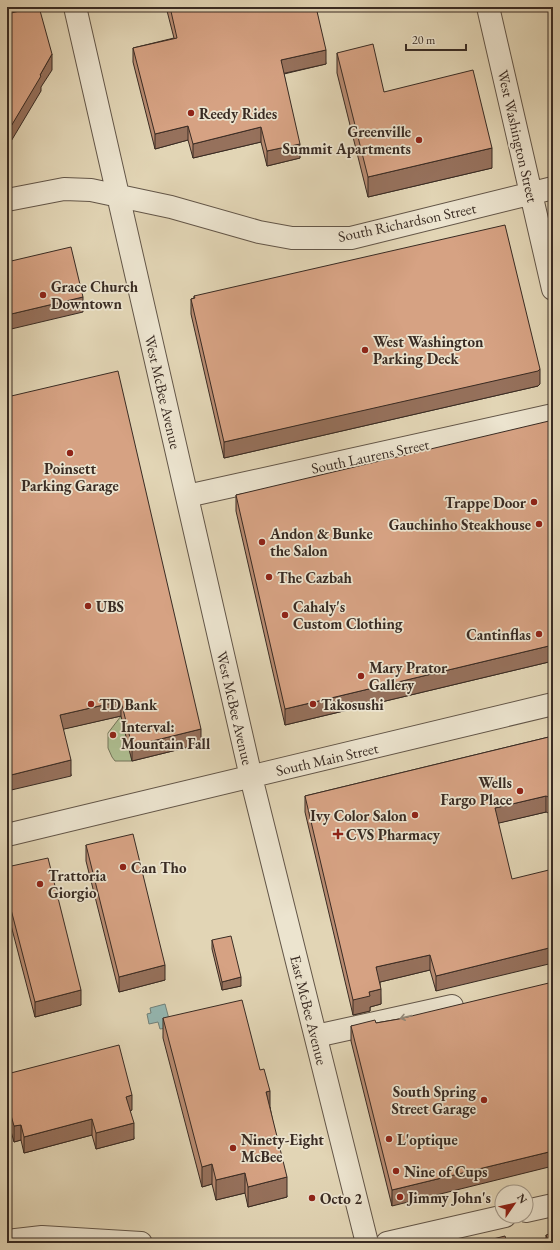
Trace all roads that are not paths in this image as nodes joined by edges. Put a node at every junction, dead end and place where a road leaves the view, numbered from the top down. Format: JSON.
{"nodes":[{"id":1,"x":75,"y":7,"type":"edge"},
{"id":2,"x":488,"y":7,"type":"edge"},
{"id":3,"x":553,"y":188,"type":"edge"},
{"id":4,"x":531,"y":194,"type":"junction"},
{"id":5,"x":118,"y":197,"type":"junction"},
{"id":6,"x":7,"y":200,"type":"edge"},
{"id":7,"x":553,"y":289,"type":"edge"},
{"id":8,"x":553,"y":415,"type":"edge"},
{"id":9,"x":187,"y":496,"type":"junction"},
{"id":10,"x":553,"y":704,"type":"edge"},
{"id":11,"x":251,"y":777,"type":"junction"},
{"id":12,"x":7,"y":835,"type":"edge"},
{"id":13,"x":469,"y":1002,"type":"edge"},
{"id":14,"x":316,"y":1036,"type":"junction"},
{"id":15,"x":553,"y":1205,"type":"edge"},
{"id":16,"x":534,"y":1209,"type":"edge"},
{"id":17,"x":494,"y":1219,"type":"edge"},
{"id":18,"x":7,"y":1241,"type":"edge"},
{"id":19,"x":140,"y":1243,"type":"edge"},
{"id":20,"x":367,"y":1243,"type":"edge"},
{"id":21,"x":387,"y":1243,"type":"edge"}],
"edges":[{"from":1,"to":5,"type":"street","name":"West McBee Avenue"},
{"from":2,"to":4,"type":"street","name":"West Washington Street"},
{"from":3,"to":4,"type":"street","name":"South Richardson Street"},
{"from":4,"to":5,"type":"street","name":"South Richardson Street"},
{"from":4,"to":7,"type":"street","name":"West Washington Street"},
{"from":5,"to":6,"type":"street","name":"South Richardson Street"},
{"from":5,"to":9,"type":"street","name":"West McBee Avenue"},
{"from":8,"to":9,"type":"street","name":"South Laurens Street"},
{"from":9,"to":11,"type":"street","name":"West McBee Avenue"},
{"from":10,"to":11,"type":"street","name":"South Main Street"},
{"from":11,"to":12,"type":"street","name":"South Main Street"},
{"from":11,"to":14,"type":"street","name":"East McBee Avenue"},
{"from":13,"to":14,"type":"street","one_way":true},
{"from":14,"to":20,"type":"street","name":"East McBee Avenue"},
{"from":15,"to":16,"type":"street"},
{"from":17,"to":21,"type":"street"},
{"from":18,"to":19,"type":"street"}]}
